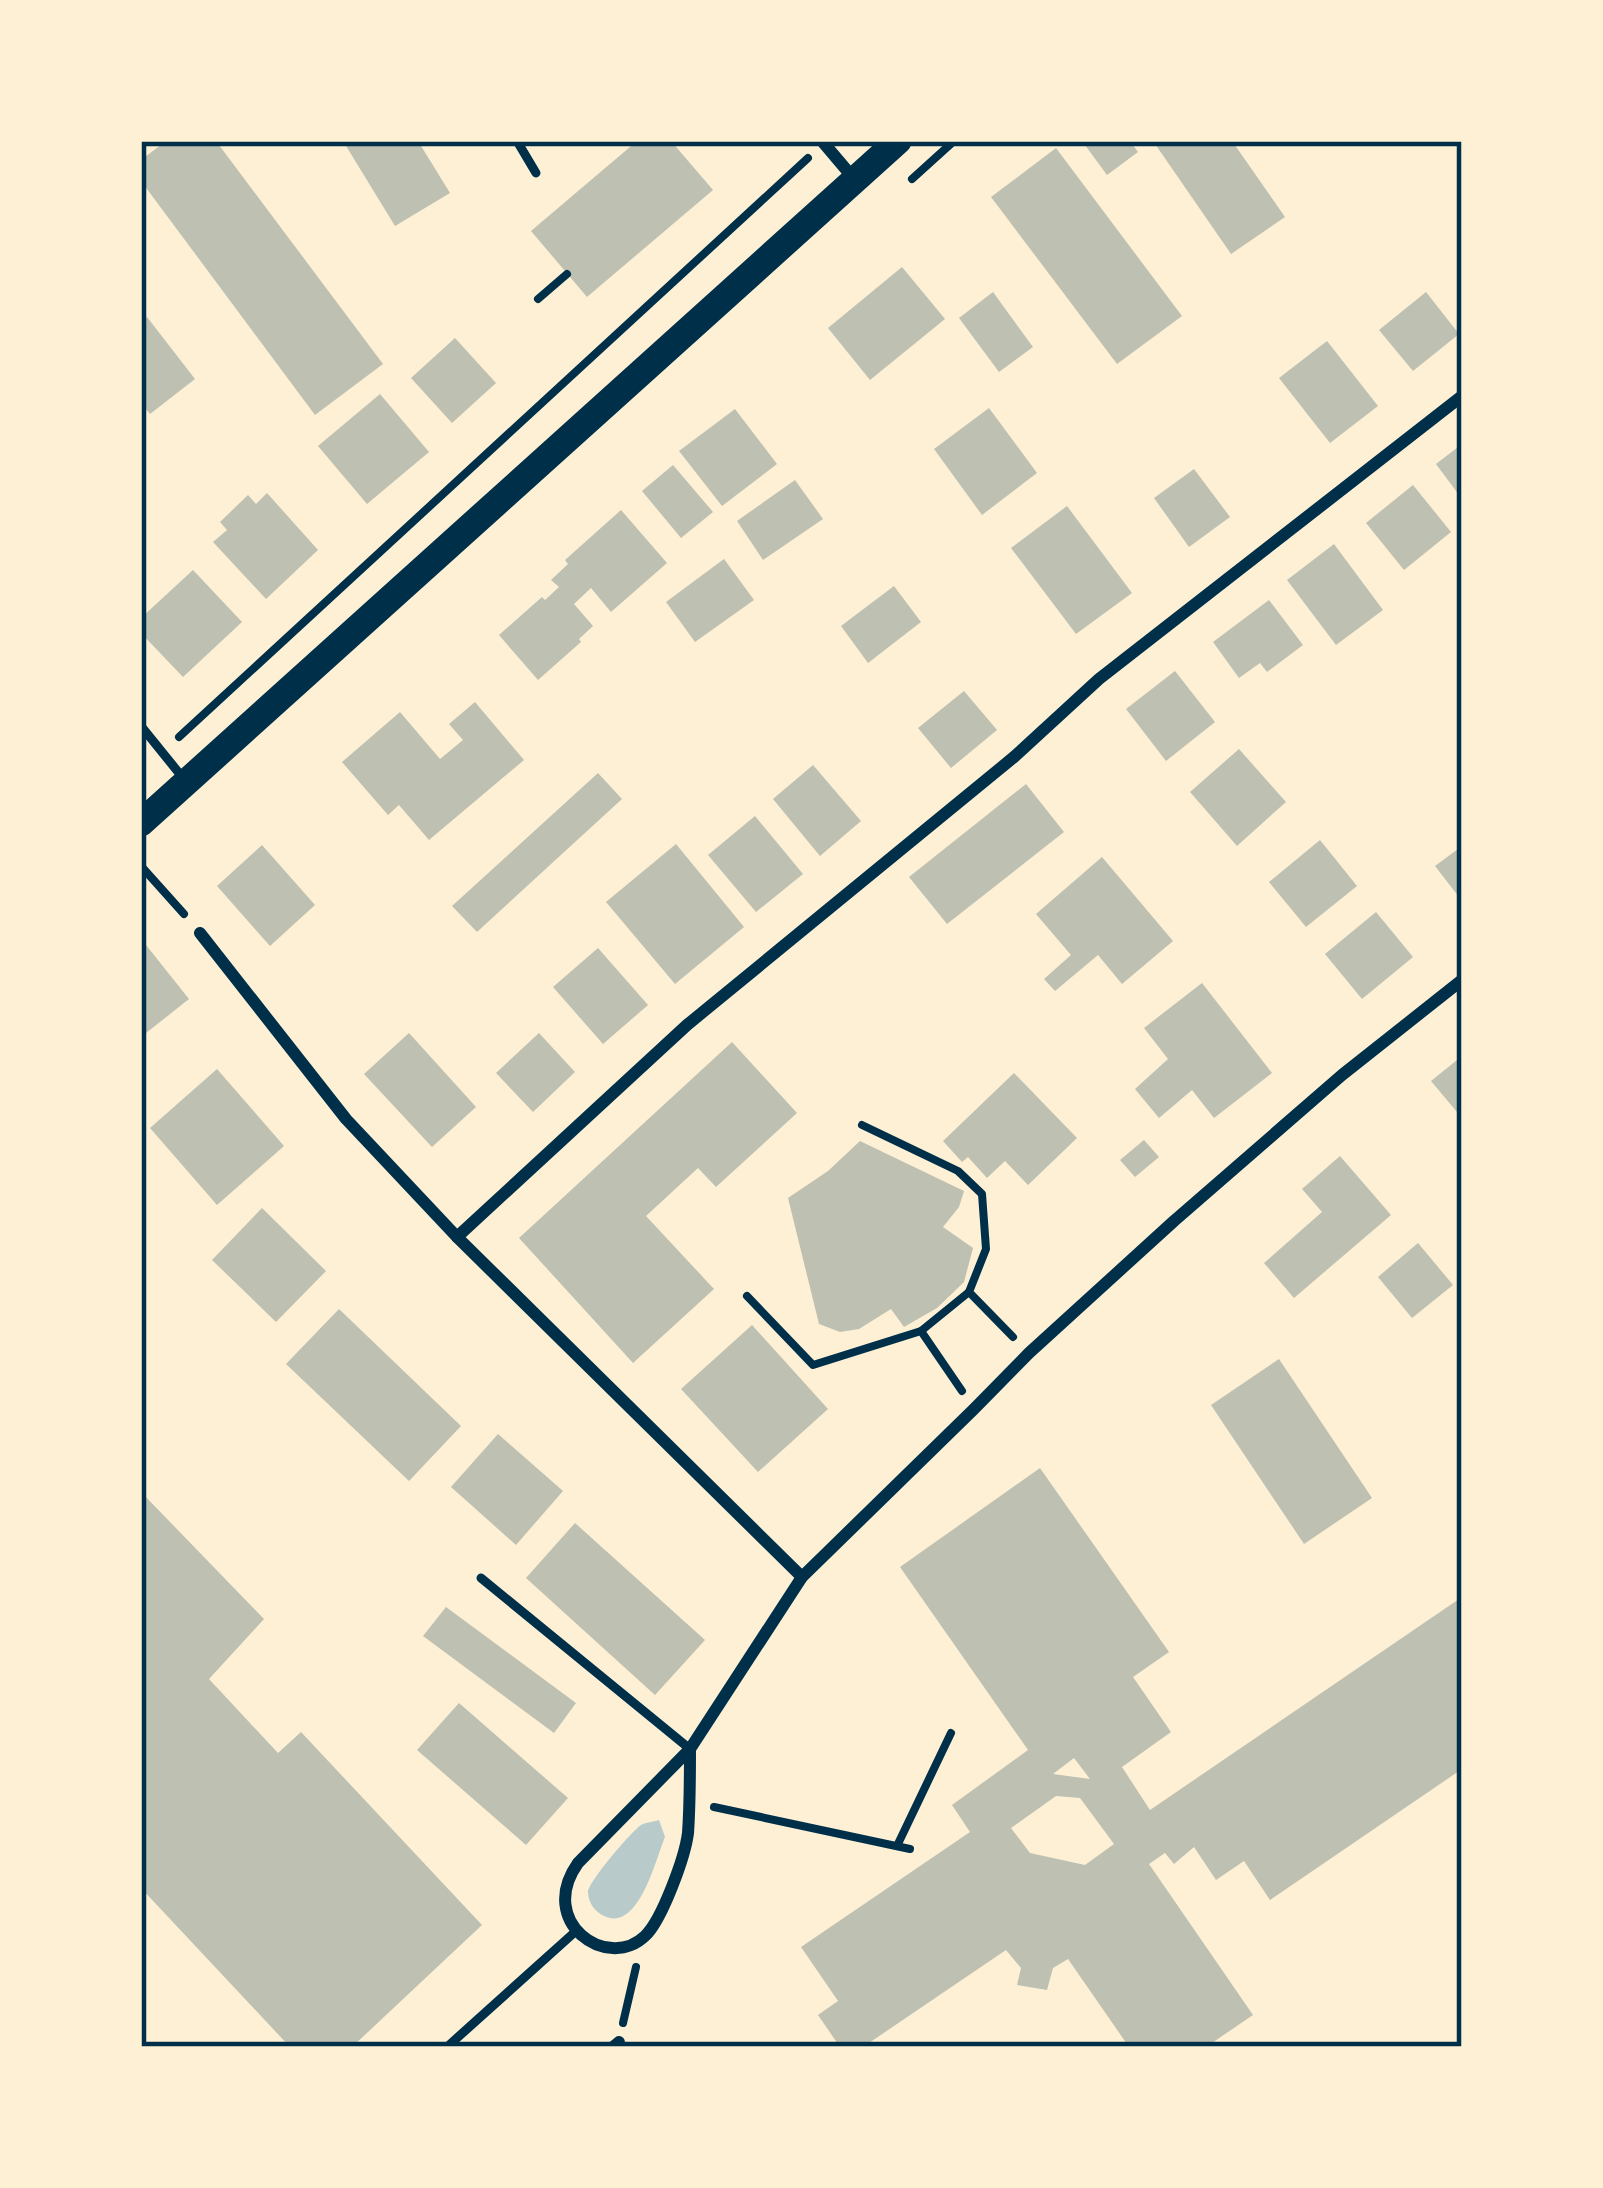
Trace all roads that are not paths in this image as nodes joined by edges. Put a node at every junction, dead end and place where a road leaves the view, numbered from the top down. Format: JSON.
{"nodes":[{"id":1,"x":517,"y":141,"type":"edge"},
{"id":2,"x":898,"y":141,"type":"edge"},
{"id":3,"x":823,"y":142,"type":"edge"},
{"id":4,"x":536,"y":173,"type":"dead end"},
{"id":5,"x":856,"y":181,"type":"junction"},
{"id":6,"x":1462,"y":396,"type":"edge"},
{"id":7,"x":141,"y":726,"type":"edge"},
{"id":8,"x":186,"y":783,"type":"junction"},
{"id":9,"x":141,"y":824,"type":"edge"},
{"id":10,"x":200,"y":933,"type":"dead end"},
{"id":11,"x":1462,"y":980,"type":"edge"},
{"id":12,"x":457,"y":1238,"type":"junction"},
{"id":13,"x":802,"y":1577,"type":"junction"},
{"id":14,"x":481,"y":1578,"type":"dead end"},
{"id":15,"x":690,"y":1749,"type":"junction"},
{"id":16,"x":576,"y":1931,"type":"junction"},
{"id":17,"x":447,"y":2047,"type":"edge"}],
"edges":[{"from":1,"to":4,"type":"lane"},
{"from":2,"to":5,"type":"main road"},
{"from":3,"to":5,"type":"street"},
{"from":5,"to":8,"type":"main road"},
{"from":6,"to":12,"type":"street"},
{"from":7,"to":8,"type":"lane"},
{"from":8,"to":9,"type":"main road"},
{"from":10,"to":12,"type":"street"},
{"from":11,"to":13,"type":"street"},
{"from":12,"to":13,"type":"street"},
{"from":13,"to":15,"type":"street"},
{"from":14,"to":15,"type":"lane"},
{"from":15,"to":16,"type":"street"},
{"from":15,"to":16,"type":"street"},
{"from":16,"to":17,"type":"lane"}]}
